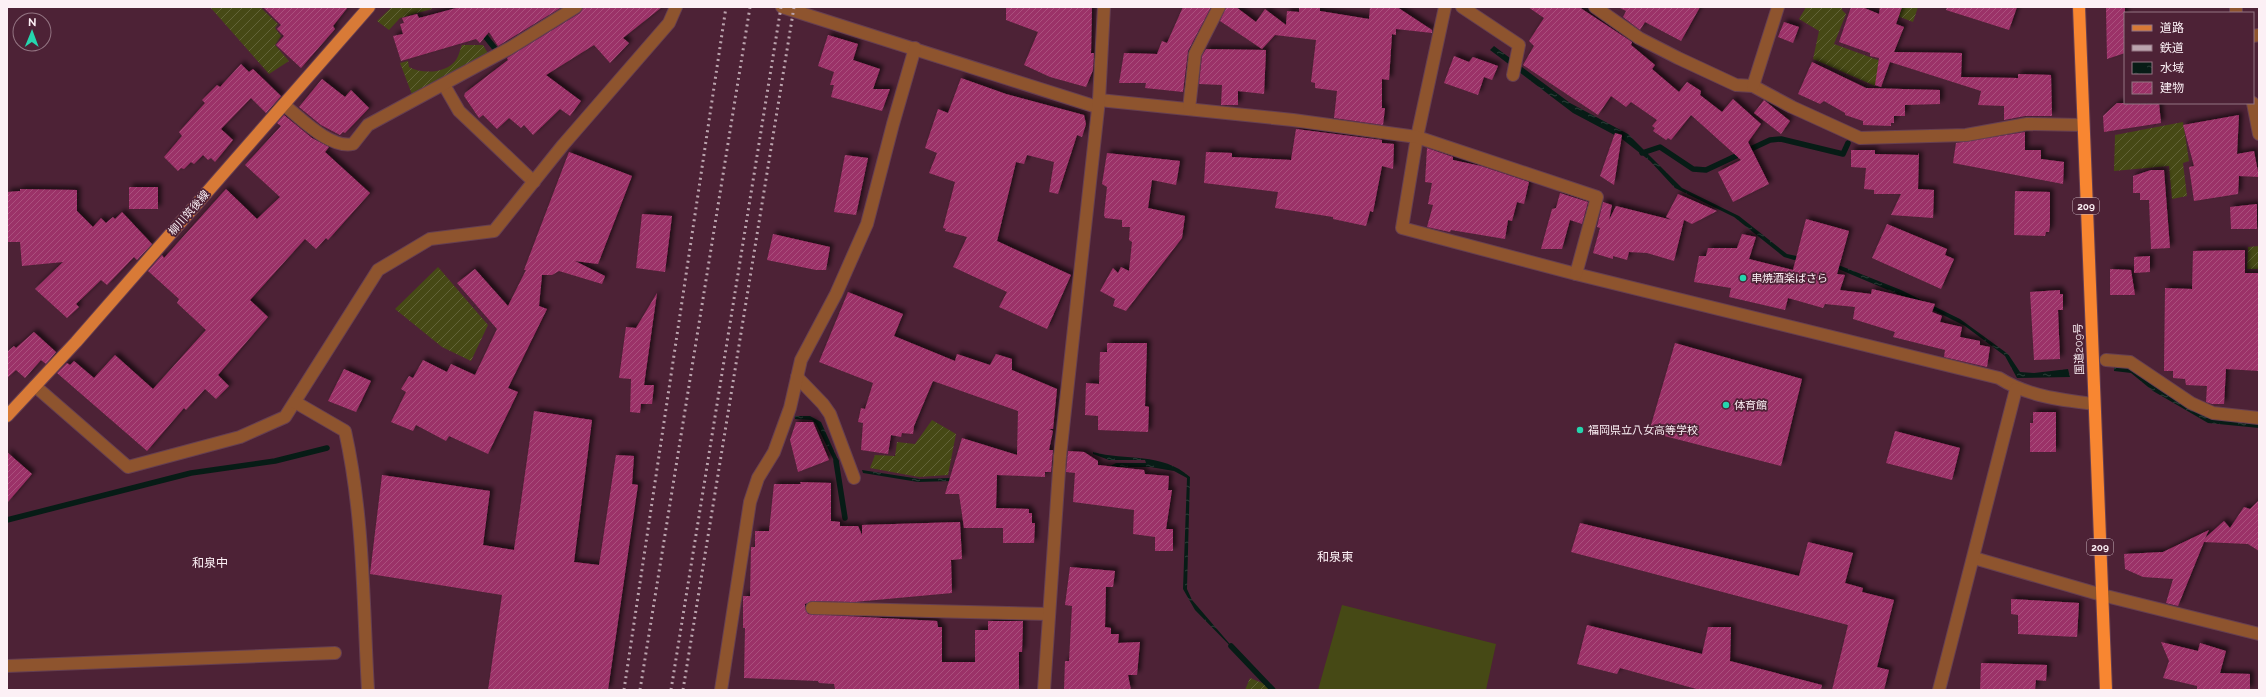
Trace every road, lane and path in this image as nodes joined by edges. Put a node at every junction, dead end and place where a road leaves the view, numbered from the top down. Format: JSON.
{"nodes":[{"id":1,"x":369,"y":7,"type":"edge"},
{"id":2,"x":576,"y":7,"type":"edge"},
{"id":3,"x":676,"y":7,"type":"edge"},
{"id":4,"x":782,"y":7,"type":"edge"},
{"id":5,"x":1104,"y":7,"type":"edge"},
{"id":6,"x":1219,"y":7,"type":"edge"},
{"id":7,"x":1445,"y":7,"type":"edge"},
{"id":8,"x":1462,"y":7,"type":"edge"},
{"id":9,"x":1595,"y":7,"type":"edge"},
{"id":10,"x":1778,"y":7,"type":"edge"},
{"id":11,"x":2079,"y":7,"type":"edge"},
{"id":12,"x":810,"y":11,"type":"edge"},
{"id":13,"x":915,"y":48,"type":"junction"},
{"id":14,"x":1513,"y":74,"type":"dead end"},
{"id":15,"x":444,"y":85,"type":"junction"},
{"id":16,"x":1753,"y":86,"type":"junction"},
{"id":17,"x":1098,"y":103,"type":"junction"},
{"id":18,"x":284,"y":104,"type":"junction"},
{"id":19,"x":2252,"y":104,"type":"edge"},
{"id":20,"x":1189,"y":109,"type":"junction"},
{"id":21,"x":2258,"y":119,"type":"edge"},
{"id":22,"x":2083,"y":125,"type":"junction"},
{"id":23,"x":2259,"y":134,"type":"edge"},
{"id":24,"x":1416,"y":137,"type":"junction"},
{"id":25,"x":534,"y":182,"type":"junction"},
{"id":26,"x":1576,"y":274,"type":"junction"},
{"id":27,"x":2106,"y":360,"type":"dead end"},
{"id":28,"x":797,"y":377,"type":"junction"},
{"id":29,"x":35,"y":386,"type":"junction"},
{"id":30,"x":2016,"y":389,"type":"junction"},
{"id":31,"x":294,"y":402,"type":"junction"},
{"id":32,"x":2094,"y":404,"type":"junction"},
{"id":33,"x":7,"y":416,"type":"edge"},
{"id":34,"x":2259,"y":418,"type":"edge"},
{"id":35,"x":854,"y":478,"type":"dead end"},
{"id":36,"x":1974,"y":558,"type":"junction"},
{"id":37,"x":2102,"y":595,"type":"junction"},
{"id":38,"x":812,"y":608,"type":"dead end"},
{"id":39,"x":1049,"y":614,"type":"junction"},
{"id":40,"x":2259,"y":634,"type":"edge"},
{"id":41,"x":335,"y":653,"type":"dead end"},
{"id":42,"x":7,"y":666,"type":"edge"},
{"id":43,"x":368,"y":690,"type":"edge"},
{"id":44,"x":721,"y":690,"type":"edge"},
{"id":45,"x":1044,"y":690,"type":"edge"},
{"id":46,"x":1939,"y":690,"type":"edge"},
{"id":47,"x":2106,"y":690,"type":"edge"}],
"edges":[{"from":1,"to":18,"type":"main road","name":"柳川筑後線"},
{"from":2,"to":15,"type":"street"},
{"from":3,"to":25,"type":"street"},
{"from":4,"to":12,"type":"street"},
{"from":5,"to":17,"type":"street"},
{"from":6,"to":20,"type":"street"},
{"from":7,"to":24,"type":"street"},
{"from":8,"to":14,"type":"street"},
{"from":9,"to":16,"type":"street"},
{"from":10,"to":16,"type":"street"},
{"from":11,"to":22,"type":"highway","name":"国道209号","number":"209"},
{"from":12,"to":13,"type":"street"},
{"from":13,"to":17,"type":"street"},
{"from":13,"to":28,"type":"street"},
{"from":15,"to":18,"type":"street"},
{"from":15,"to":25,"type":"street"},
{"from":16,"to":22,"type":"street"},
{"from":17,"to":20,"type":"street"},
{"from":17,"to":39,"type":"street"},
{"from":18,"to":29,"type":"main road","name":"柳川筑後線"},
{"from":19,"to":21,"type":"street"},
{"from":20,"to":24,"type":"street"},
{"from":21,"to":23,"type":"street"},
{"from":22,"to":32,"type":"highway","name":"国道209号","number":"209"},
{"from":24,"to":26,"type":"street"},
{"from":24,"to":26,"type":"street"},
{"from":25,"to":31,"type":"street"},
{"from":26,"to":30,"type":"street"},
{"from":27,"to":34,"type":"street"},
{"from":28,"to":35,"type":"street"},
{"from":28,"to":44,"type":"street"},
{"from":29,"to":31,"type":"street"},
{"from":29,"to":33,"type":"main road","name":"柳川筑後線"},
{"from":30,"to":32,"type":"street"},
{"from":30,"to":36,"type":"street"},
{"from":31,"to":43,"type":"street"},
{"from":32,"to":37,"type":"highway","name":"国道209号","number":"209"},
{"from":36,"to":37,"type":"street"},
{"from":36,"to":46,"type":"street"},
{"from":37,"to":40,"type":"street"},
{"from":37,"to":47,"type":"highway","name":"国道209号","number":"209"},
{"from":38,"to":39,"type":"street"},
{"from":39,"to":45,"type":"street"},
{"from":41,"to":42,"type":"street"}]}
